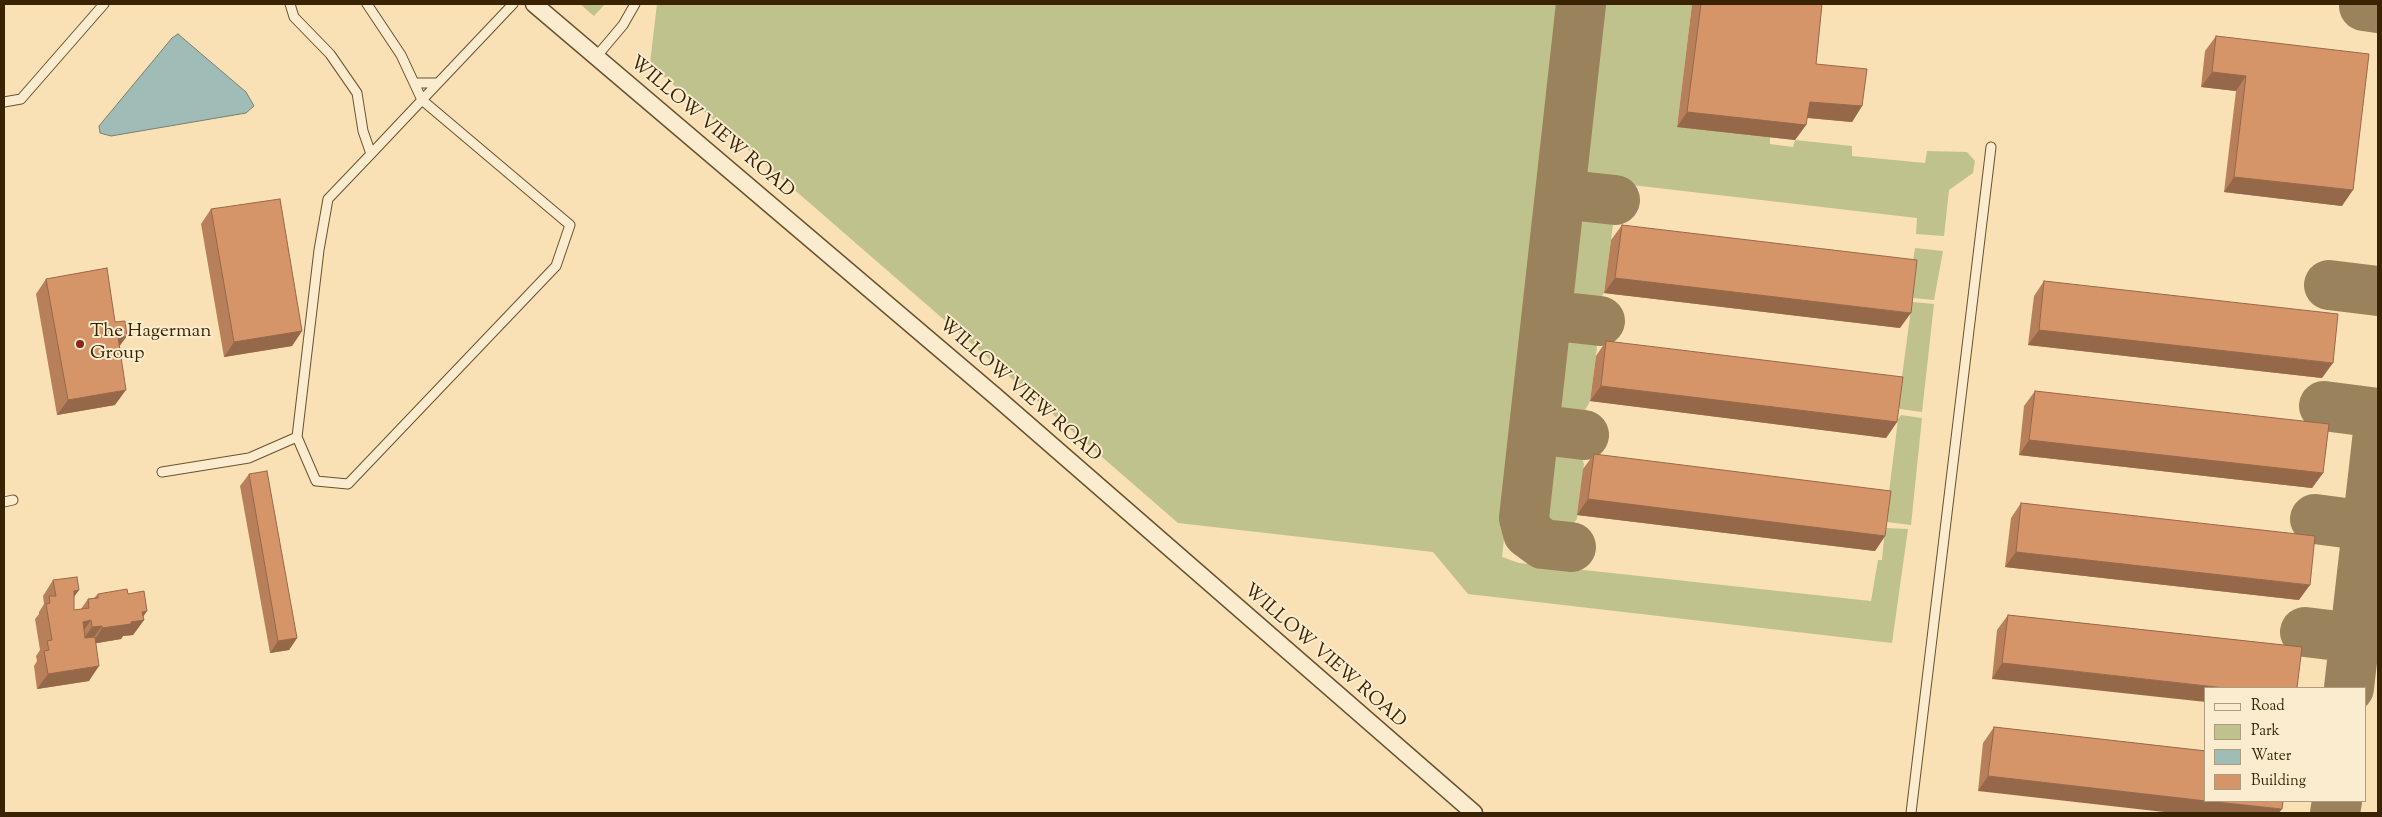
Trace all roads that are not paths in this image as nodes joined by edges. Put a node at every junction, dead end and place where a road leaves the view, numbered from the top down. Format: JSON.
{"nodes":[{"id":1,"x":104,"y":4,"type":"edge"},
{"id":2,"x":290,"y":4,"type":"edge"},
{"id":3,"x":367,"y":4,"type":"edge"},
{"id":4,"x":513,"y":4,"type":"edge"},
{"id":5,"x":534,"y":4,"type":"edge"},
{"id":6,"x":635,"y":4,"type":"edge"},
{"id":7,"x":596,"y":57,"type":"junction"},
{"id":8,"x":414,"y":83,"type":"junction"},
{"id":9,"x":438,"y":83,"type":"junction"},
{"id":10,"x":422,"y":100,"type":"junction"},
{"id":11,"x":4,"y":102,"type":"edge"},
{"id":12,"x":1992,"y":147,"type":"dead end"},
{"id":13,"x":372,"y":154,"type":"junction"},
{"id":14,"x":297,"y":437,"type":"junction"},
{"id":15,"x":162,"y":472,"type":"dead end"},
{"id":16,"x":1474,"y":813,"type":"edge"},
{"id":17,"x":1911,"y":813,"type":"edge"}],
"edges":[{"from":1,"to":11,"type":"lane"},
{"from":2,"to":13,"type":"lane"},
{"from":3,"to":8,"type":"lane"},
{"from":4,"to":9,"type":"lane"},
{"from":5,"to":7,"type":"street","name":"WILLOW VIEW ROAD"},
{"from":6,"to":7,"type":"lane"},
{"from":7,"to":16,"type":"street","name":"WILLOW VIEW ROAD"},
{"from":8,"to":9,"type":"lane"},
{"from":8,"to":10,"type":"lane"},
{"from":9,"to":10,"type":"lane"},
{"from":10,"to":13,"type":"lane"},
{"from":10,"to":14,"type":"lane"},
{"from":12,"to":17,"type":"lane"},
{"from":13,"to":14,"type":"lane"},
{"from":14,"to":15,"type":"lane"}]}
